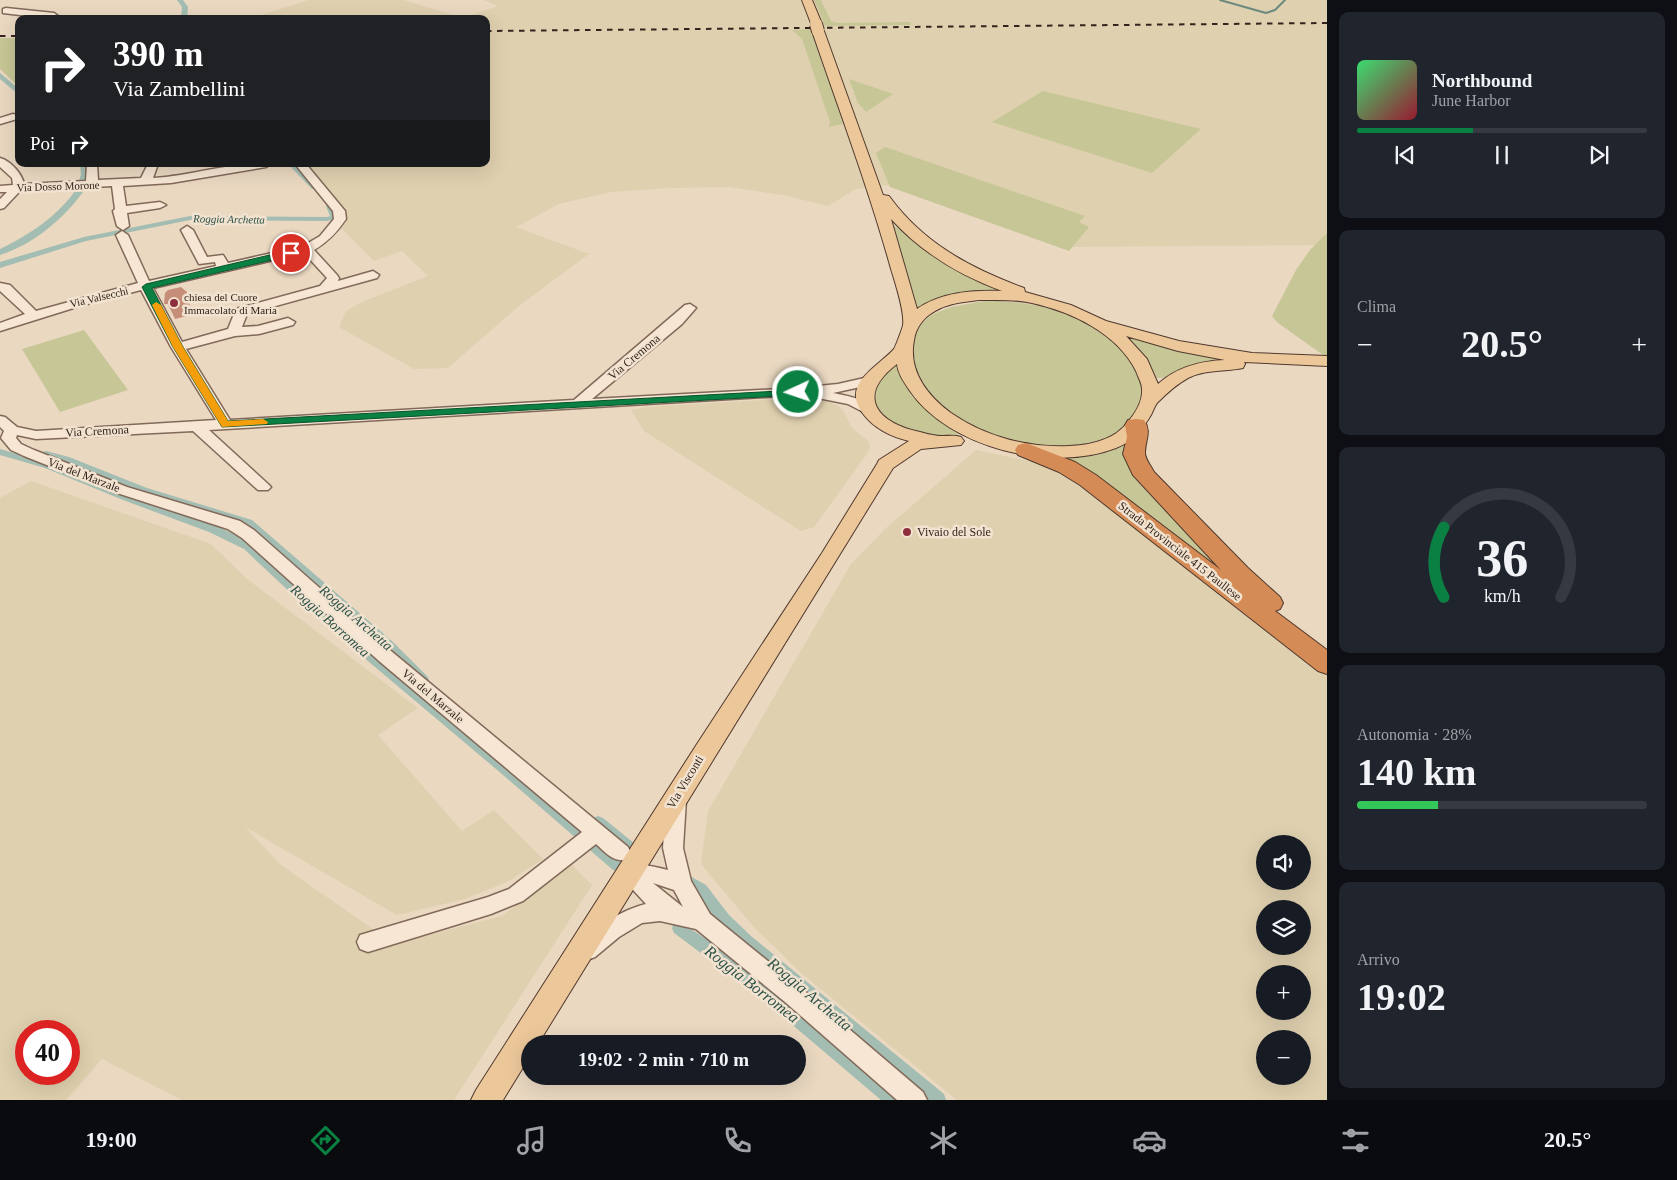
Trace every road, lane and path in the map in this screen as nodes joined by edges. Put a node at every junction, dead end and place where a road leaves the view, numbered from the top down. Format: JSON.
{"nodes":[{"id":1,"x":807,"y":0,"type":"edge"},
{"id":2,"x":2,"y":12,"type":"edge"},
{"id":3,"x":41,"y":15,"type":"edge"},
{"id":4,"x":13,"y":117,"type":"dead end"},
{"id":5,"x":0,"y":122,"type":"edge"},
{"id":6,"x":0,"y":161,"type":"edge"},
{"id":7,"x":92,"y":167,"type":"edge"},
{"id":8,"x":152,"y":167,"type":"edge"},
{"id":9,"x":250,"y":167,"type":"edge"},
{"id":10,"x":302,"y":167,"type":"edge"},
{"id":11,"x":870,"y":179,"type":"junction"},
{"id":12,"x":146,"y":182,"type":"junction"},
{"id":13,"x":117,"y":184,"type":"junction"},
{"id":14,"x":92,"y":185,"type":"junction"},
{"id":15,"x":19,"y":186,"type":"junction"},
{"id":16,"x":0,"y":189,"type":"edge"},
{"id":17,"x":160,"y":205,"type":"dead end"},
{"id":18,"x":0,"y":206,"type":"edge"},
{"id":19,"x":120,"y":211,"type":"junction"},
{"id":20,"x":187,"y":230,"type":"dead end"},
{"id":21,"x":307,"y":249,"type":"junction"},
{"id":22,"x":224,"y":269,"type":"junction"},
{"id":23,"x":373,"y":275,"type":"dead end"},
{"id":24,"x":0,"y":287,"type":"edge"},
{"id":25,"x":146,"y":287,"type":"junction"},
{"id":26,"x":323,"y":290,"type":"junction"},
{"id":27,"x":1046,"y":302,"type":"junction"},
{"id":28,"x":690,"y":308,"type":"dead end"},
{"id":29,"x":33,"y":315,"type":"junction"},
{"id":30,"x":1091,"y":320,"type":"junction"},
{"id":31,"x":288,"y":322,"type":"dead end"},
{"id":32,"x":911,"y":324,"type":"junction"},
{"id":33,"x":0,"y":326,"type":"edge"},
{"id":34,"x":234,"y":332,"type":"junction"},
{"id":35,"x":178,"y":347,"type":"junction"},
{"id":36,"x":902,"y":351,"type":"junction"},
{"id":37,"x":1285,"y":361,"type":"junction"},
{"id":38,"x":1327,"y":361,"type":"edge"},
{"id":39,"x":870,"y":380,"type":"junction"},
{"id":40,"x":798,"y":392,"type":"junction"},
{"id":41,"x":1149,"y":400,"type":"junction"},
{"id":42,"x":577,"y":405,"type":"junction"},
{"id":43,"x":877,"y":419,"type":"junction"},
{"id":44,"x":225,"y":424,"type":"junction"},
{"id":45,"x":6,"y":425,"type":"edge"},
{"id":46,"x":1136,"y":425,"type":"junction"},
{"id":47,"x":197,"y":426,"type":"junction"},
{"id":48,"x":955,"y":441,"type":"junction"},
{"id":49,"x":1015,"y":447,"type":"junction"},
{"id":50,"x":886,"y":464,"type":"junction"},
{"id":51,"x":263,"y":487,"type":"dead end"},
{"id":52,"x":1327,"y":652,"type":"edge"},
{"id":53,"x":1327,"y":664,"type":"edge"},
{"id":54,"x":676,"y":798,"type":"junction"},
{"id":55,"x":589,"y":839,"type":"junction"},
{"id":56,"x":625,"y":863,"type":"junction"},
{"id":57,"x":681,"y":882,"type":"junction"},
{"id":58,"x":676,"y":915,"type":"junction"},
{"id":59,"x":702,"y":921,"type":"junction"},
{"id":60,"x":368,"y":942,"type":"dead end"},
{"id":61,"x":576,"y":958,"type":"junction"},
{"id":62,"x":486,"y":1100,"type":"edge"},
{"id":63,"x":915,"y":1100,"type":"edge"}],
"edges":[{"from":1,"to":11,"type":"main road"},
{"from":2,"to":3,"type":"street"},
{"from":4,"to":5,"type":"street"},
{"from":6,"to":15,"type":"street"},
{"from":7,"to":14,"type":"street"},
{"from":8,"to":12,"type":"street"},
{"from":9,"to":12,"type":"street","name":"Via Dosso Morone"},
{"from":10,"to":21,"type":"street","name":"Via Valsecchi"},
{"from":11,"to":27,"type":"main road"},
{"from":11,"to":32,"type":"main road"},
{"from":12,"to":13,"type":"street","name":"Via Dosso Morone"},
{"from":13,"to":14,"type":"street","name":"Via Dosso Morone"},
{"from":13,"to":19,"type":"street","name":"Via Dosso Morone"},
{"from":14,"to":15,"type":"street","name":"Via Dosso Morone"},
{"from":15,"to":16,"type":"street","name":"Via Dosso Morone"},
{"from":15,"to":18,"type":"street"},
{"from":17,"to":19,"type":"street"},
{"from":19,"to":25,"type":"street","name":"Via Dosso Morone"},
{"from":20,"to":22,"type":"street"},
{"from":21,"to":22,"type":"street","name":"Via Valsecchi"},
{"from":21,"to":26,"type":"street"},
{"from":22,"to":25,"type":"street","name":"Via Valsecchi"},
{"from":23,"to":26,"type":"street"},
{"from":24,"to":29,"type":"street"},
{"from":25,"to":29,"type":"street","name":"Via Valsecchi"},
{"from":25,"to":35,"type":"street","name":"Via Dosso Morone"},
{"from":26,"to":34,"type":"street"},
{"from":27,"to":30,"type":"main road"},
{"from":27,"to":32,"type":"main road"},
{"from":28,"to":42,"type":"street","name":"Via Cremona"},
{"from":29,"to":33,"type":"street","name":"Via Valsecchi"},
{"from":30,"to":37,"type":"main road"},
{"from":30,"to":41,"type":"main road"},
{"from":31,"to":34,"type":"street"},
{"from":32,"to":36,"type":"main road"},
{"from":34,"to":35,"type":"street"},
{"from":35,"to":44,"type":"street","name":"Via Dosso Morone"},
{"from":36,"to":39,"type":"main road"},
{"from":36,"to":49,"type":"main road"},
{"from":37,"to":38,"type":"main road"},
{"from":37,"to":41,"type":"main road"},
{"from":39,"to":40,"type":"street","name":"Via Cremona"},
{"from":39,"to":43,"type":"main road"},
{"from":40,"to":42,"type":"street","name":"Via Cremona"},
{"from":40,"to":43,"type":"street","name":"Via Cremona"},
{"from":41,"to":46,"type":"main road"},
{"from":42,"to":44,"type":"street","name":"Via Cremona"},
{"from":43,"to":48,"type":"main road"},
{"from":43,"to":50,"type":"main road"},
{"from":44,"to":47,"type":"street","name":"Via Cremona"},
{"from":45,"to":47,"type":"street","name":"Via Cremona"},
{"from":45,"to":55,"type":"street","name":"Via del Marzale"},
{"from":46,"to":49,"type":"main road"},
{"from":46,"to":52,"type":"highway","name":"Strada Provinciale 415 Paullese"},
{"from":47,"to":51,"type":"street"},
{"from":48,"to":49,"type":"main road"},
{"from":48,"to":50,"type":"main road"},
{"from":49,"to":53,"type":"highway","name":"Strada Provinciale 415 Paullese"},
{"from":50,"to":54,"type":"main road","name":"Via Visconti"},
{"from":54,"to":56,"type":"main road","name":"Via Visconti"},
{"from":54,"to":57,"type":"street","name":"Via del Marzale"},
{"from":55,"to":56,"type":"street","name":"Via del Marzale"},
{"from":55,"to":60,"type":"street"},
{"from":56,"to":57,"type":"street"},
{"from":56,"to":58,"type":"street","name":"Via del Marzale"},
{"from":56,"to":61,"type":"main road","name":"Via Visconti"},
{"from":57,"to":59,"type":"street","name":"Via del Marzale"},
{"from":58,"to":59,"type":"street","name":"Via del Marzale"},
{"from":58,"to":61,"type":"street","name":"Via del Marzale"},
{"from":59,"to":63,"type":"street","name":"Via del Marzale"},
{"from":61,"to":62,"type":"main road","name":"Via Visconti"}]}
